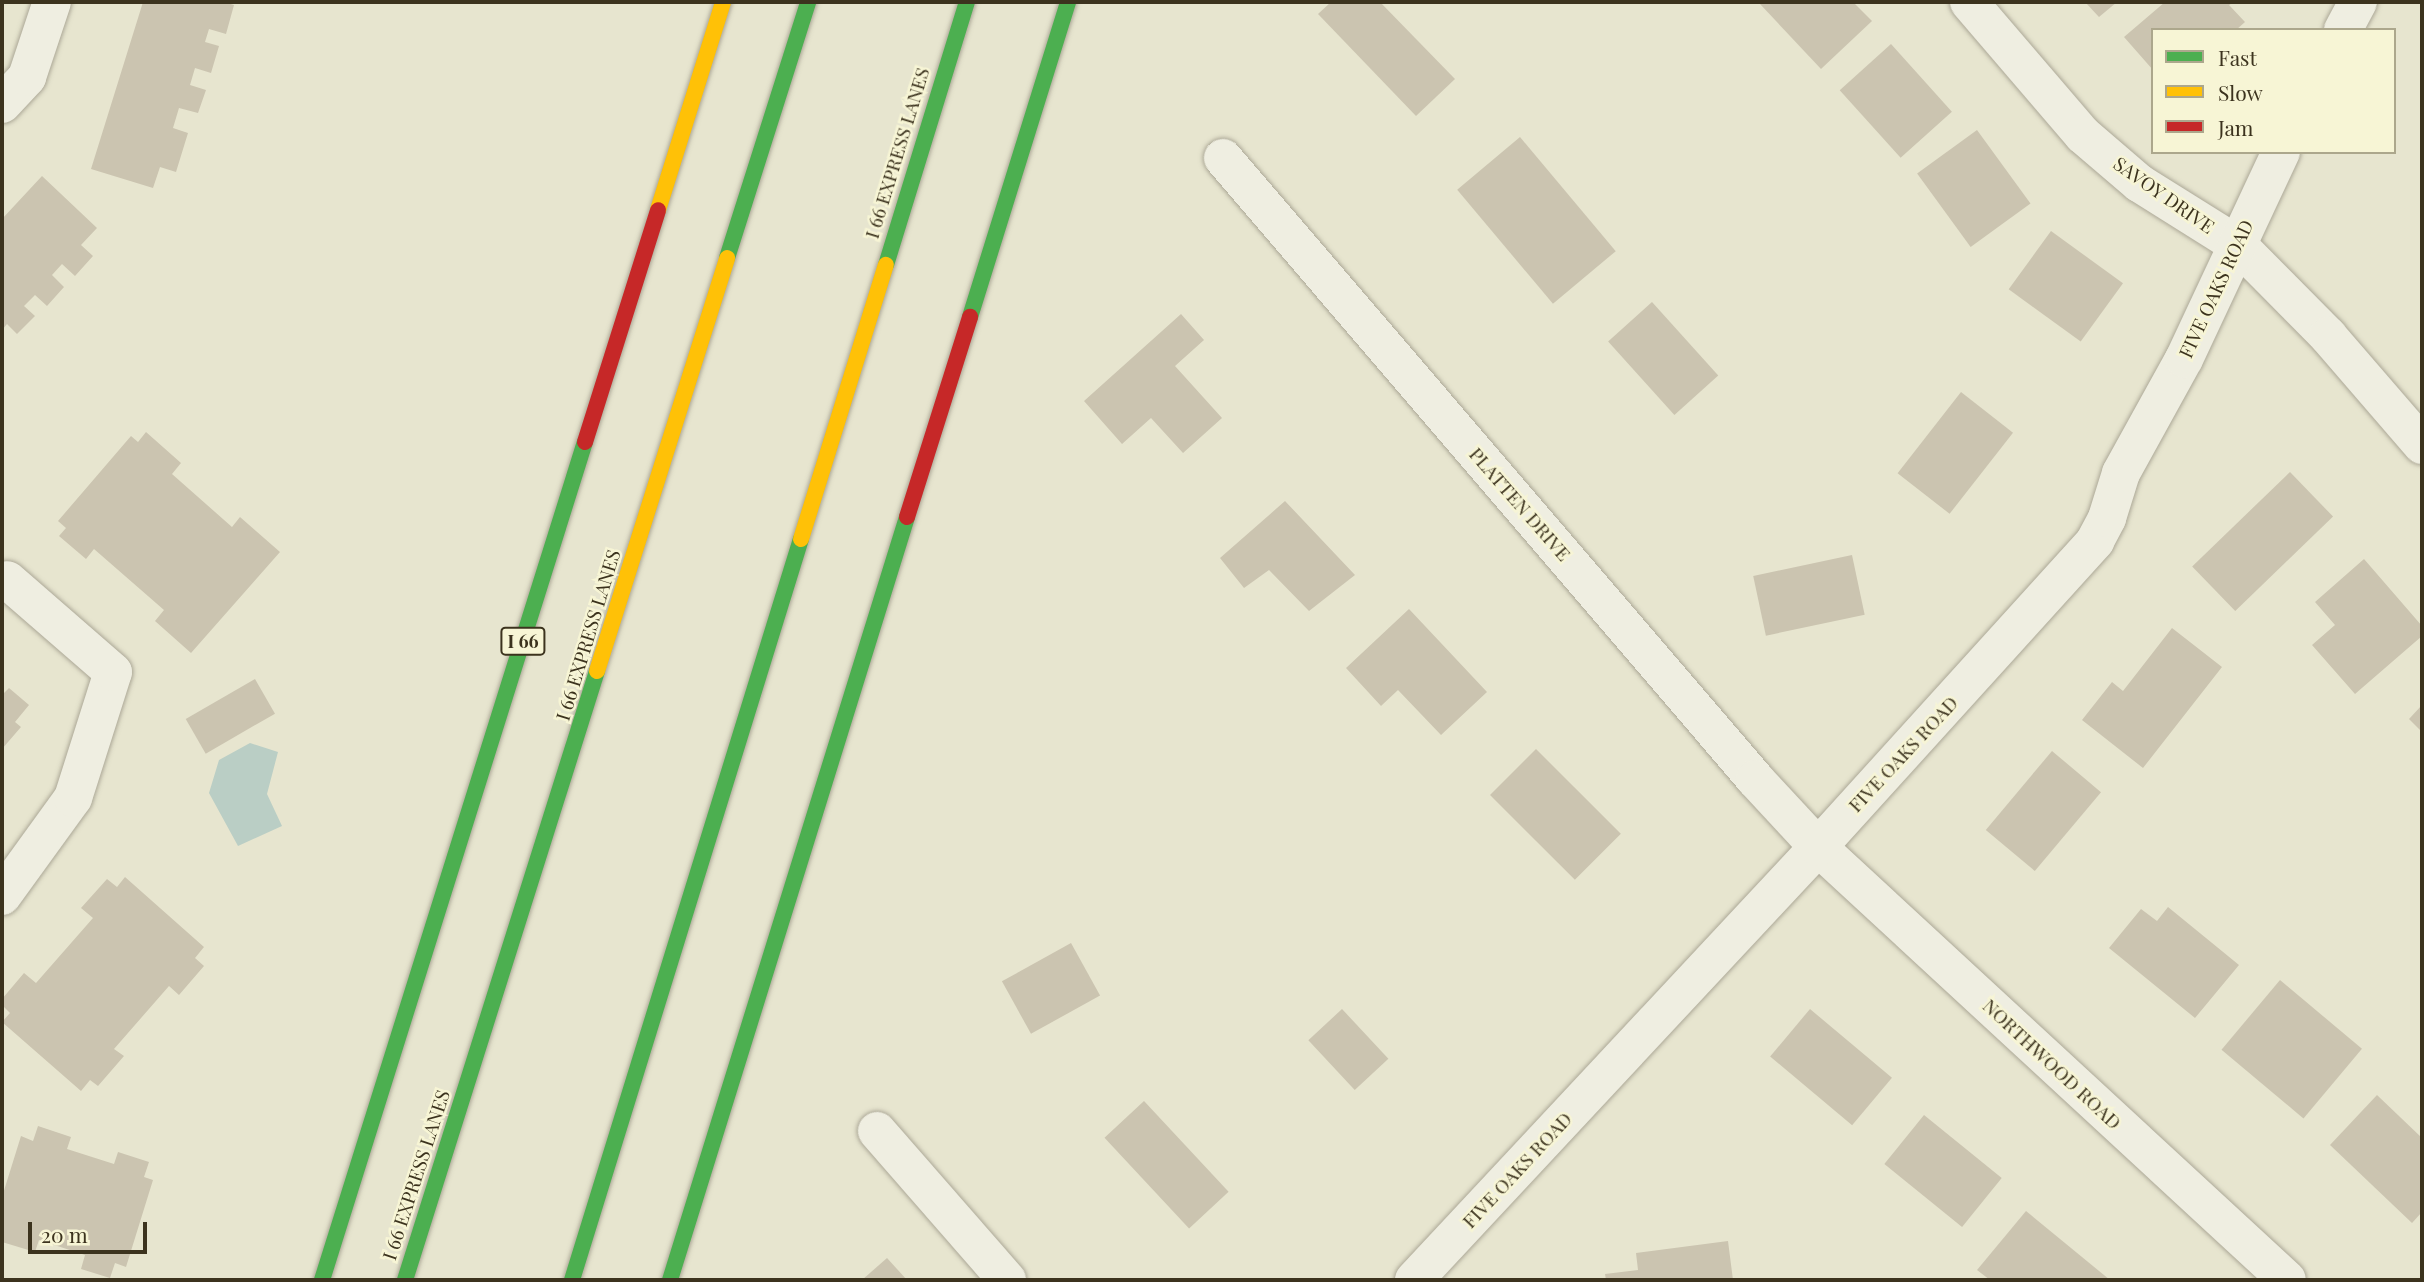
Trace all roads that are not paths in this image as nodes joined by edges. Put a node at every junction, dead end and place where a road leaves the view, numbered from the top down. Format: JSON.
{"nodes":[{"id":1,"x":52,"y":2,"type":"edge"},
{"id":2,"x":723,"y":2,"type":"edge"},
{"id":3,"x":808,"y":2,"type":"edge"},
{"id":4,"x":967,"y":2,"type":"edge"},
{"id":5,"x":1068,"y":2,"type":"edge"},
{"id":6,"x":1969,"y":2,"type":"edge"},
{"id":7,"x":2358,"y":2,"type":"edge"},
{"id":8,"x":2344,"y":28,"type":"edge"},
{"id":9,"x":2,"y":104,"type":"edge"},
{"id":10,"x":2280,"y":154,"type":"edge"},
{"id":11,"x":1223,"y":158,"type":"dead end"},
{"id":12,"x":2238,"y":245,"type":"junction"},
{"id":13,"x":2422,"y":445,"type":"edge"},
{"id":14,"x":7,"y":580,"type":"dead end"},
{"id":15,"x":1818,"y":847,"type":"junction"},
{"id":16,"x":2,"y":897,"type":"edge"},
{"id":17,"x":877,"y":1131,"type":"dead end"},
{"id":18,"x":322,"y":1280,"type":"edge"},
{"id":19,"x":405,"y":1280,"type":"edge"},
{"id":20,"x":572,"y":1280,"type":"edge"},
{"id":21,"x":670,"y":1280,"type":"edge"},
{"id":22,"x":1007,"y":1280,"type":"edge"},
{"id":23,"x":1414,"y":1280,"type":"edge"},
{"id":24,"x":2287,"y":1280,"type":"edge"}],
"edges":[{"from":1,"to":9,"type":"street"},
{"from":2,"to":18,"type":"highway","number":"I 66"},
{"from":3,"to":19,"type":"highway","name":"I 66 EXPRESS LANES"},
{"from":4,"to":20,"type":"highway","name":"I 66 EXPRESS LANES"},
{"from":5,"to":21,"type":"highway"},
{"from":6,"to":12,"type":"street","name":"SAVOY DRIVE"},
{"from":7,"to":8,"type":"street"},
{"from":10,"to":12,"type":"street","name":"FIVE OAKS ROAD"},
{"from":11,"to":15,"type":"street","name":"PLATTEN DRIVE"},
{"from":12,"to":13,"type":"street","name":"SAVOY DRIVE"},
{"from":12,"to":15,"type":"street","name":"FIVE OAKS ROAD"},
{"from":14,"to":16,"type":"street"},
{"from":15,"to":23,"type":"street","name":"FIVE OAKS ROAD"},
{"from":15,"to":24,"type":"street","name":"NORTHWOOD ROAD"},
{"from":17,"to":22,"type":"street"}]}
